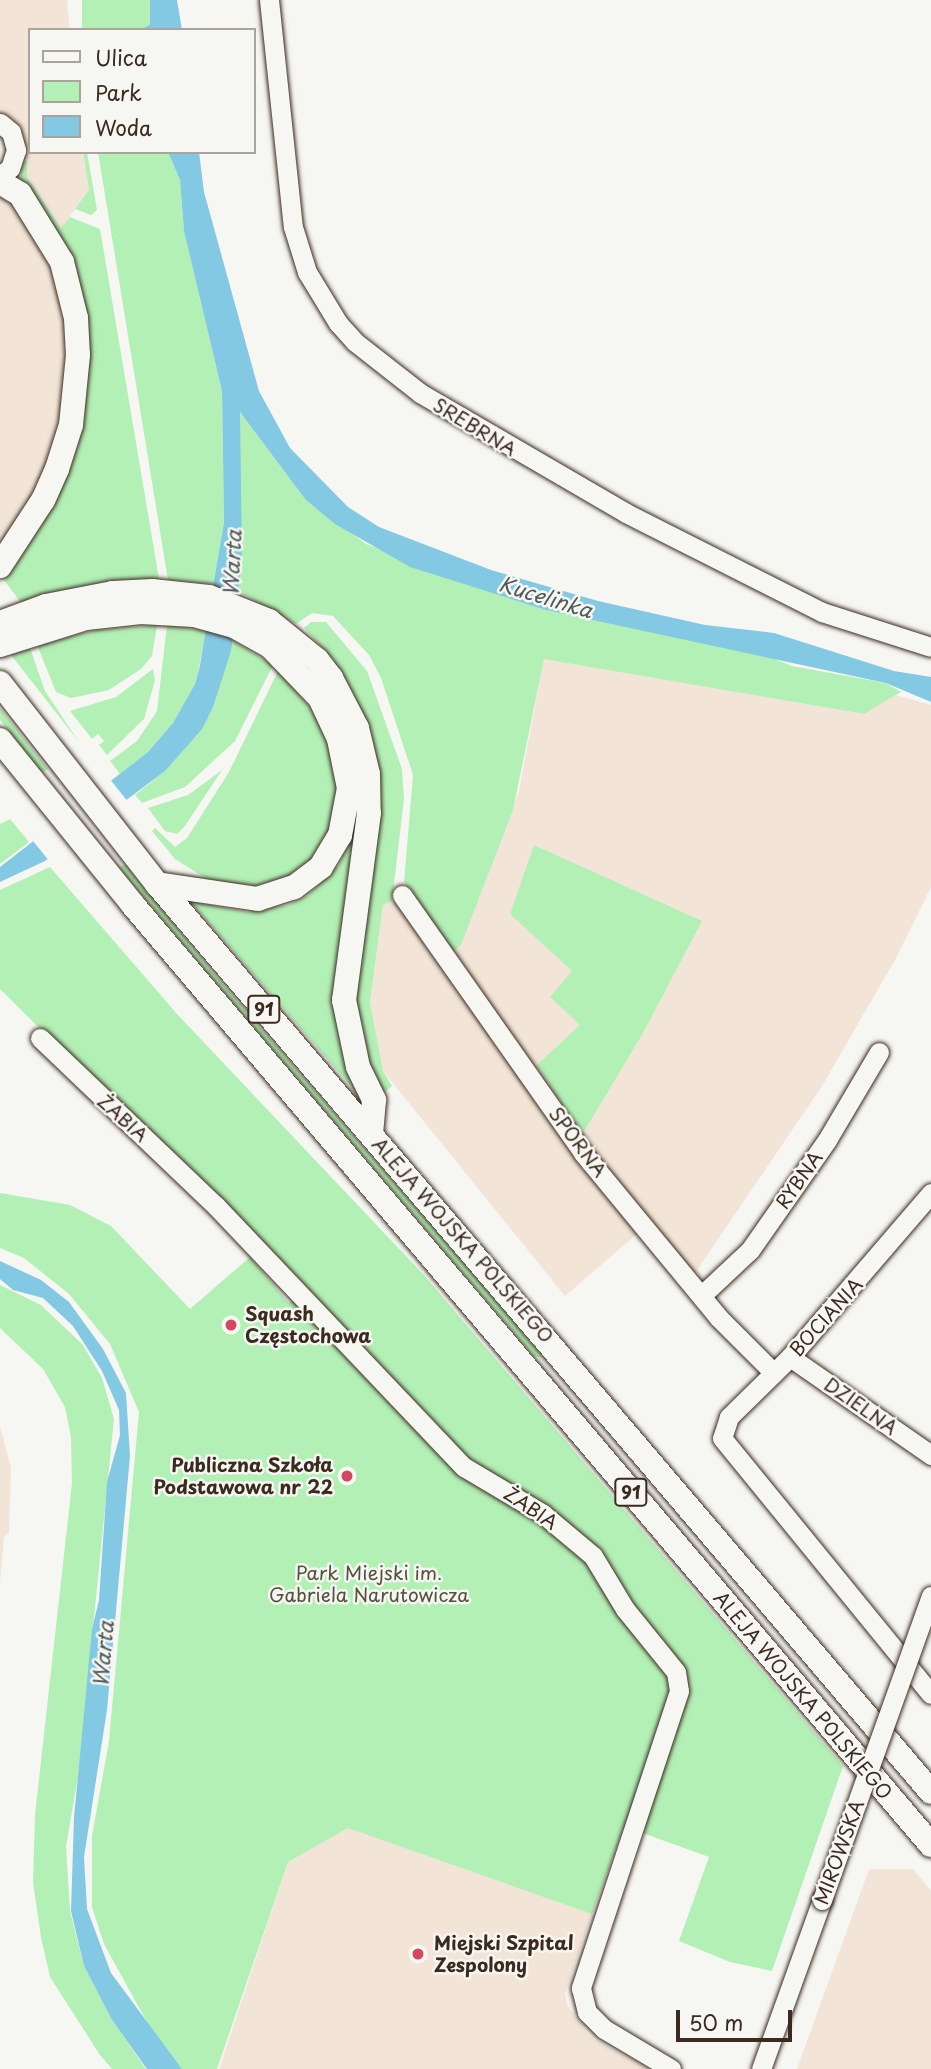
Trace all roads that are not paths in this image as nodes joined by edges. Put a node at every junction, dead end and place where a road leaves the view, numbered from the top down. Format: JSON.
{"nodes":[{"id":1,"x":269,"y":0,"type":"edge"},
{"id":2,"x":0,"y":123,"type":"edge"},
{"id":3,"x":0,"y":176,"type":"edge"},
{"id":4,"x":0,"y":182,"type":"edge"},
{"id":5,"x":0,"y":566,"type":"edge"},
{"id":6,"x":0,"y":623,"type":"edge"},
{"id":7,"x":0,"y":645,"type":"edge"},
{"id":8,"x":931,"y":647,"type":"edge"},
{"id":9,"x":312,"y":671,"type":"junction"},
{"id":10,"x":0,"y":683,"type":"edge"},
{"id":11,"x":0,"y":740,"type":"edge"},
{"id":12,"x":0,"y":766,"type":"edge"},
{"id":13,"x":31,"y":780,"type":"junction"},
{"id":14,"x":158,"y":884,"type":"junction"},
{"id":15,"x":402,"y":895,"type":"dead end"},
{"id":16,"x":40,"y":1038,"type":"dead end"},
{"id":17,"x":879,"y":1052,"type":"dead end"},
{"id":18,"x":371,"y":1134,"type":"junction"},
{"id":19,"x":931,"y":1194,"type":"edge"},
{"id":20,"x":702,"y":1295,"type":"junction"},
{"id":21,"x":790,"y":1357,"type":"junction"},
{"id":22,"x":774,"y":1373,"type":"junction"},
{"id":23,"x":931,"y":1455,"type":"edge"},
{"id":24,"x":931,"y":1596,"type":"edge"},
{"id":25,"x":931,"y":1694,"type":"edge"},
{"id":26,"x":931,"y":1792,"type":"edge"},
{"id":27,"x":931,"y":1845,"type":"edge"},
{"id":28,"x":671,"y":2069,"type":"edge"},
{"id":29,"x":761,"y":2069,"type":"edge"}],
"edges":[{"from":1,"to":8,"type":"street","name":"SREBRNA"},
{"from":2,"to":3,"type":"street"},
{"from":4,"to":5,"type":"main road"},
{"from":6,"to":9,"type":"main road"},
{"from":7,"to":9,"type":"main road"},
{"from":9,"to":14,"type":"main road"},
{"from":9,"to":18,"type":"main road"},
{"from":10,"to":14,"type":"main road","name":"ALEJA WOJSKA POLSKIEGO","number":"91"},
{"from":11,"to":13,"type":"main road","name":"ALEJA WOJSKA POLSKIEGO","number":"91"},
{"from":12,"to":13,"type":"main road"},
{"from":13,"to":27,"type":"main road","name":"ALEJA WOJSKA POLSKIEGO","number":"91"},
{"from":14,"to":18,"type":"main road","name":"ALEJA WOJSKA POLSKIEGO","number":"91"},
{"from":15,"to":20,"type":"street","name":"SPORNA"},
{"from":16,"to":28,"type":"street","name":"ŻABIA"},
{"from":17,"to":20,"type":"street","name":"RYBNA"},
{"from":18,"to":26,"type":"main road","name":"ALEJA WOJSKA POLSKIEGO","number":"91"},
{"from":19,"to":21,"type":"street","name":"BOCIANIA"},
{"from":20,"to":22,"type":"street","name":"SPORNA"},
{"from":21,"to":22,"type":"street","name":"BOCIANIA"},
{"from":21,"to":23,"type":"street","name":"DZIELNA"},
{"from":22,"to":25,"type":"street","name":"BOCIANIA"},
{"from":24,"to":29,"type":"street","name":"MIROWSKA","bridge":true}]}
